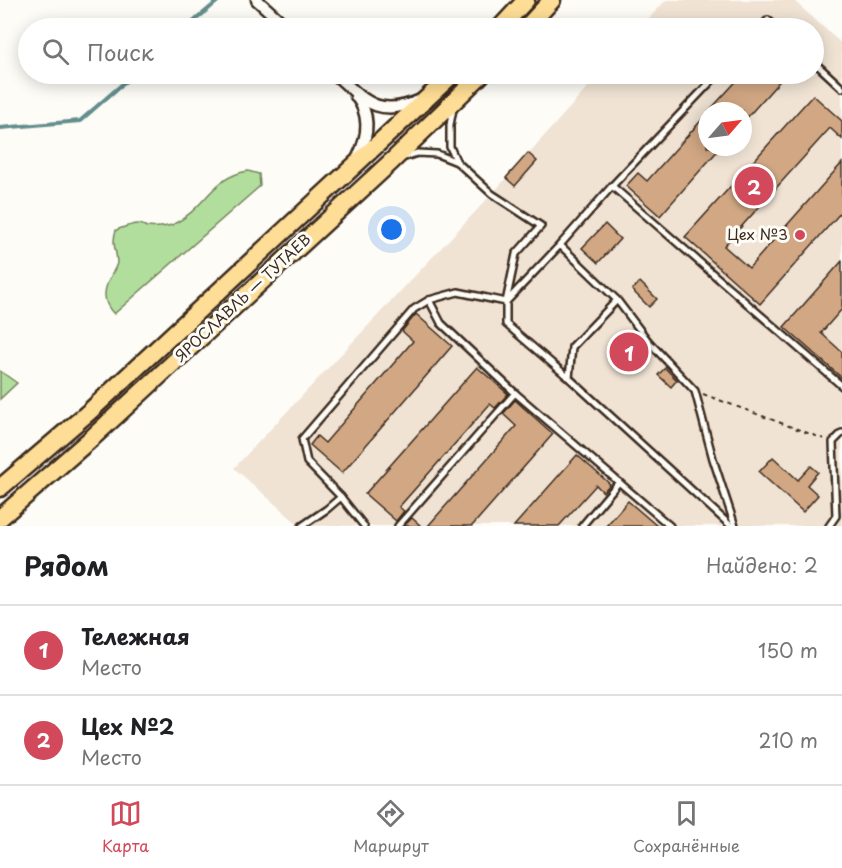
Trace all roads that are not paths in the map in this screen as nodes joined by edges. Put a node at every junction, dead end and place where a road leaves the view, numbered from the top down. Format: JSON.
{"nodes":[{"id":1,"x":257,"y":0,"type":"edge"},
{"id":2,"x":526,"y":0,"type":"edge"},
{"id":3,"x":552,"y":0,"type":"edge"},
{"id":4,"x":277,"y":18,"type":"edge"},
{"id":5,"x":509,"y":18,"type":"edge"},
{"id":6,"x":535,"y":18,"type":"edge"},
{"id":7,"x":824,"y":72,"type":"edge"},
{"id":8,"x":346,"y":84,"type":"edge"},
{"id":9,"x":443,"y":84,"type":"edge"},
{"id":10,"x":472,"y":84,"type":"edge"},
{"id":11,"x":709,"y":84,"type":"edge"},
{"id":12,"x":351,"y":88,"type":"junction"},
{"id":13,"x":842,"y":88,"type":"edge"},
{"id":14,"x":466,"y":90,"type":"junction"},
{"id":15,"x":434,"y":93,"type":"junction"},
{"id":16,"x":392,"y":161,"type":"junction"},
{"id":17,"x":458,"y":162,"type":"junction"},
{"id":18,"x":353,"y":166,"type":"junction"},
{"id":19,"x":612,"y":186,"type":"junction"},
{"id":20,"x":560,"y":245,"type":"junction"},
{"id":21,"x":429,"y":300,"type":"junction"},
{"id":22,"x":617,"y":300,"type":"junction"},
{"id":23,"x":506,"y":302,"type":"junction"},
{"id":24,"x":569,"y":378,"type":"junction"},
{"id":25,"x":842,"y":386,"type":"edge"},
{"id":26,"x":515,"y":393,"type":"junction"},
{"id":27,"x":842,"y":433,"type":"edge"},
{"id":28,"x":619,"y":482,"type":"junction"},
{"id":29,"x":0,"y":488,"type":"edge"},
{"id":30,"x":341,"y":496,"type":"junction"},
{"id":31,"x":0,"y":518,"type":"edge"},
{"id":32,"x":302,"y":526,"type":"edge"},
{"id":33,"x":364,"y":526,"type":"edge"},
{"id":34,"x":398,"y":526,"type":"edge"},
{"id":35,"x":582,"y":526,"type":"edge"},
{"id":36,"x":670,"y":526,"type":"edge"},
{"id":37,"x":733,"y":526,"type":"edge"},
{"id":38,"x":828,"y":526,"type":"edge"}],
"edges":[{"from":1,"to":4,"type":"street"},
{"from":2,"to":5,"type":"main road"},
{"from":3,"to":6,"type":"main road"},
{"from":7,"to":13,"type":"lane"},
{"from":8,"to":12,"type":"street"},
{"from":9,"to":15,"type":"main road","name":"ЯРОСЛАВЛЬ — ТУТАЕВ"},
{"from":10,"to":14,"type":"main road","name":"ЯРОСЛАВЛЬ — ТУТАЕВ"},
{"from":11,"to":19,"type":"lane"},
{"from":12,"to":15,"type":"street"},
{"from":12,"to":18,"type":"street"},
{"from":14,"to":16,"type":"main road","name":"ЯРОСЛАВЛЬ — ТУТАЕВ"},
{"from":14,"to":17,"type":"lane"},
{"from":15,"to":18,"type":"main road","name":"ЯРОСЛАВЛЬ — ТУТАЕВ"},
{"from":16,"to":17,"type":"lane"},
{"from":16,"to":31,"type":"main road","name":"ЯРОСЛАВЛЬ — ТУТАЕВ"},
{"from":17,"to":23,"type":"lane"},
{"from":18,"to":29,"type":"main road","name":"ЯРОСЛАВЛЬ — ТУТАЕВ"},
{"from":19,"to":20,"type":"lane"},
{"from":19,"to":25,"type":"lane"},
{"from":20,"to":22,"type":"lane"},
{"from":20,"to":23,"type":"lane"},
{"from":21,"to":23,"type":"lane"},
{"from":21,"to":26,"type":"lane"},
{"from":21,"to":30,"type":"lane"},
{"from":22,"to":24,"type":"lane"},
{"from":22,"to":37,"type":"lane"},
{"from":23,"to":24,"type":"lane"},
{"from":24,"to":37,"type":"lane"},
{"from":26,"to":28,"type":"lane"},
{"from":26,"to":34,"type":"lane"},
{"from":27,"to":38,"type":"lane"},
{"from":28,"to":35,"type":"lane"},
{"from":28,"to":36,"type":"lane"},
{"from":30,"to":32,"type":"lane"},
{"from":30,"to":33,"type":"lane"}]}
